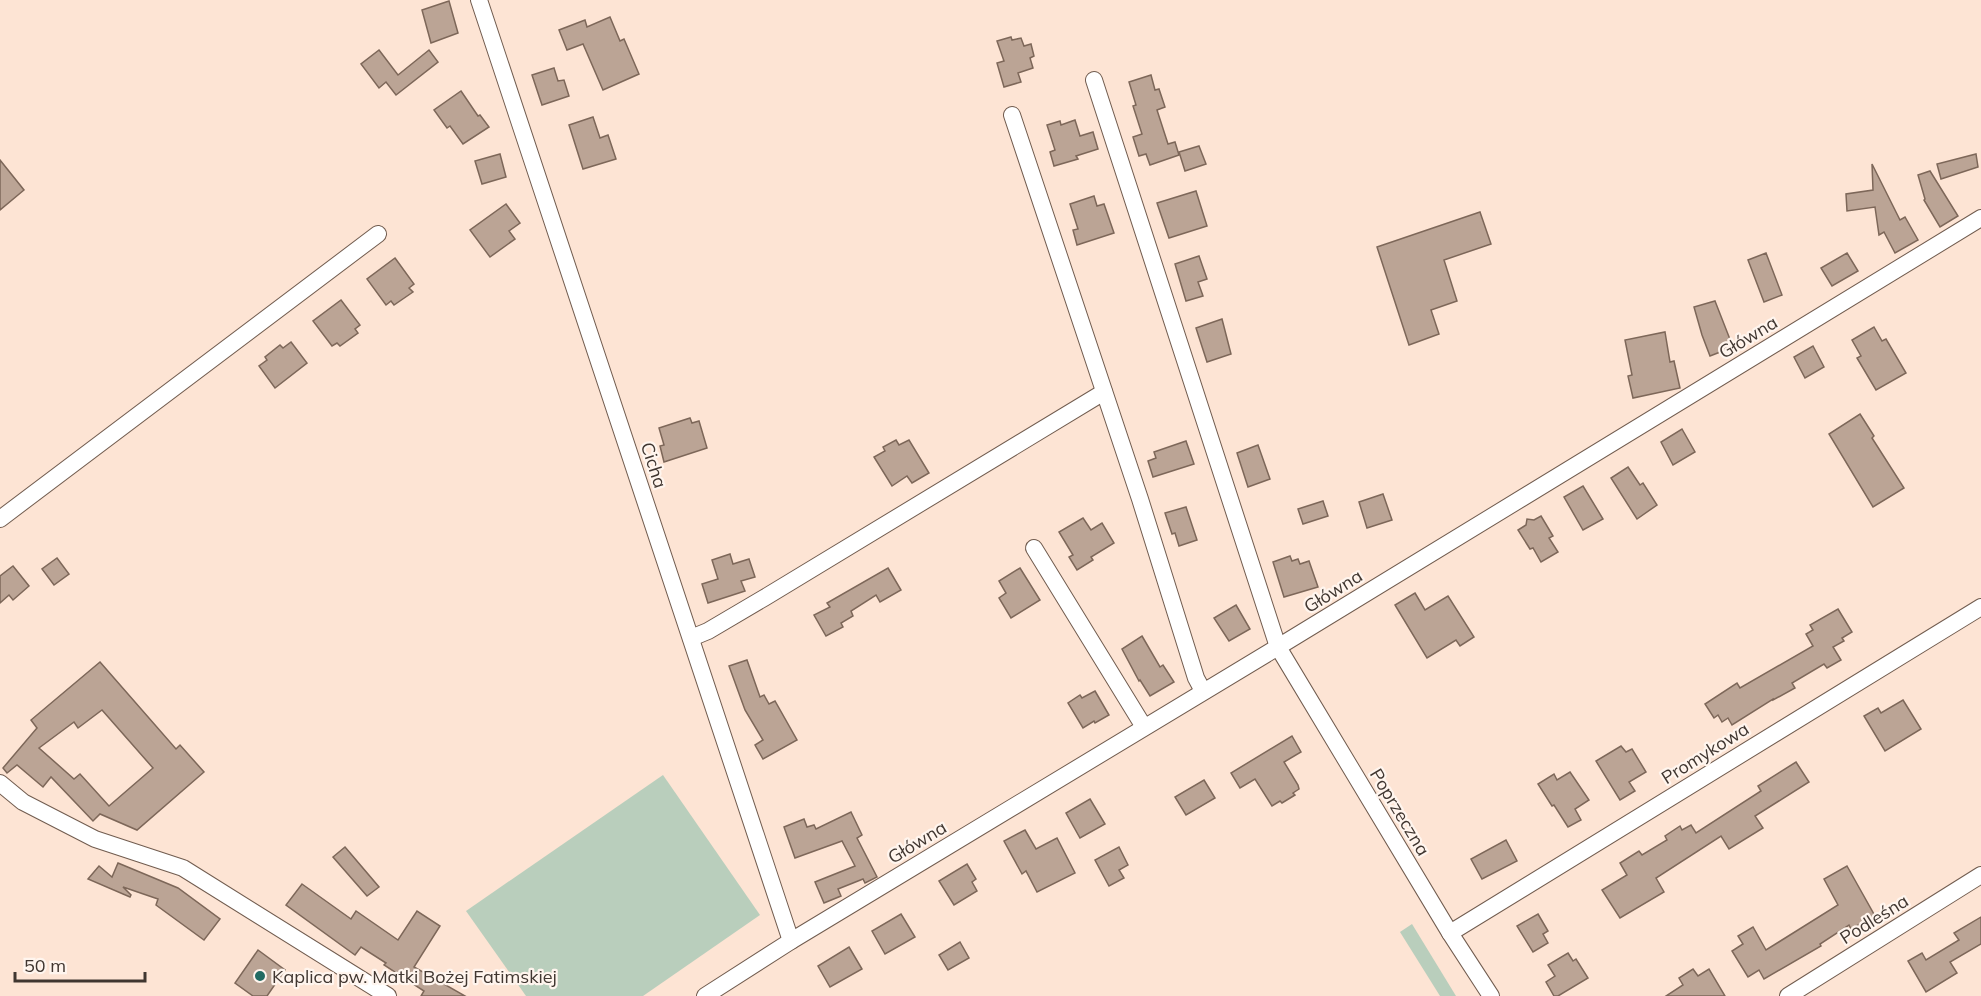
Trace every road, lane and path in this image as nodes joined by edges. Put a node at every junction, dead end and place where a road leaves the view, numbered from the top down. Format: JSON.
{"nodes":[{"id":1,"x":479,"y":0,"type":"edge"},
{"id":2,"x":1094,"y":80,"type":"dead end"},
{"id":3,"x":1012,"y":115,"type":"dead end"},
{"id":4,"x":1981,"y":218,"type":"edge"},
{"id":5,"x":378,"y":234,"type":"dead end"},
{"id":6,"x":1104,"y":392,"type":"junction"},
{"id":7,"x":0,"y":519,"type":"edge"},
{"id":8,"x":1034,"y":548,"type":"dead end"},
{"id":9,"x":1981,"y":607,"type":"edge"},
{"id":10,"x":691,"y":638,"type":"junction"},
{"id":11,"x":1278,"y":647,"type":"junction"},
{"id":12,"x":1203,"y":691,"type":"junction"},
{"id":13,"x":1144,"y":727,"type":"junction"},
{"id":14,"x":0,"y":783,"type":"edge"},
{"id":15,"x":1981,"y":875,"type":"edge"},
{"id":16,"x":1450,"y":933,"type":"junction"},
{"id":17,"x":791,"y":941,"type":"junction"},
{"id":18,"x":388,"y":996,"type":"edge"},
{"id":19,"x":705,"y":996,"type":"edge"},
{"id":20,"x":1491,"y":996,"type":"edge"},
{"id":21,"x":1788,"y":996,"type":"edge"}],
"edges":[{"from":1,"to":10,"type":"street","name":"Cicha"},
{"from":2,"to":11,"type":"street","name":"Poprzeczna"},
{"from":3,"to":6,"type":"street"},
{"from":4,"to":11,"type":"street","name":"Główna"},
{"from":5,"to":7,"type":"street"},
{"from":6,"to":10,"type":"street"},
{"from":6,"to":12,"type":"street"},
{"from":8,"to":13,"type":"street"},
{"from":9,"to":16,"type":"street","name":"Promykowa"},
{"from":10,"to":17,"type":"street","name":"Cicha"},
{"from":11,"to":12,"type":"street","name":"Główna"},
{"from":11,"to":16,"type":"street","name":"Poprzeczna"},
{"from":12,"to":13,"type":"street","name":"Główna"},
{"from":13,"to":17,"type":"street","name":"Główna"},
{"from":14,"to":18,"type":"street"},
{"from":15,"to":21,"type":"street","name":"Podleśna"},
{"from":16,"to":20,"type":"street","name":"Poprzeczna"},
{"from":17,"to":19,"type":"street","name":"Główna"}]}
